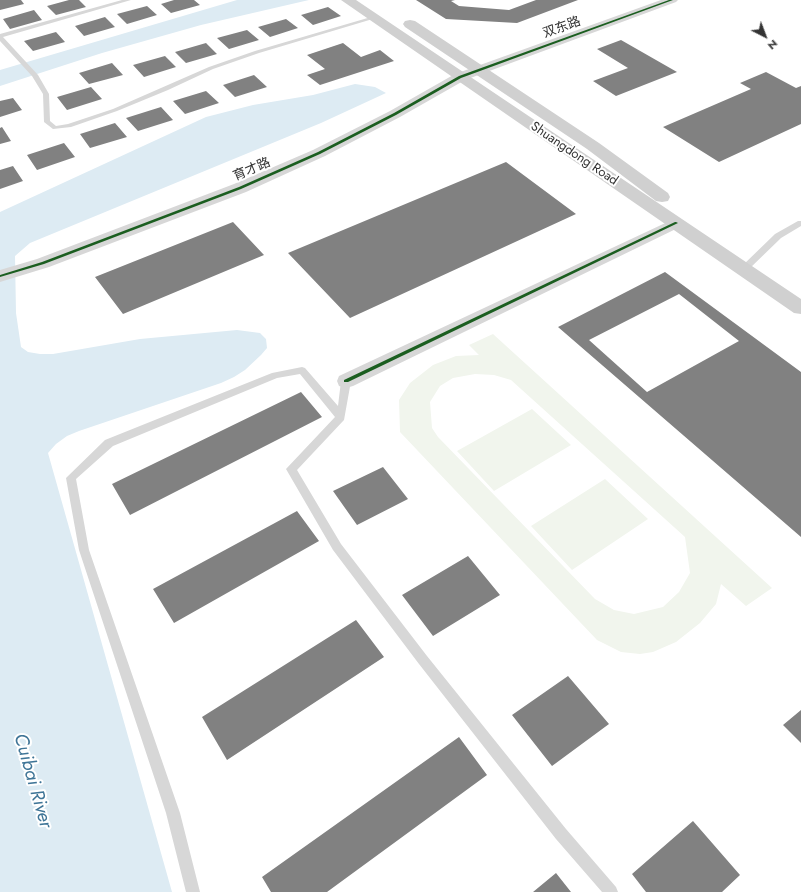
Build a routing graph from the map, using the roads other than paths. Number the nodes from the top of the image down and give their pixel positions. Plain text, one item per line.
1 (128, 0) edge
2 (348, 0) edge
3 (373, 0) edge
4 (672, 0) edge
5 (373, 18) junction
6 (0, 36) edge
7 (478, 70) junction
8 (460, 77) junction
9 (676, 223) junction
10 (801, 223) edge
11 (749, 264) junction
12 (768, 267) dead end
13 (0, 276) edge
14 (801, 308) edge
15 (346, 381) joint
16 (341, 417) junction
17 (193, 892) edge
18 (611, 892) edge

1 - 6 lane
2 - 5 main road, Shuangdong Road
3 - 7 main road, Shuangdong Road
4 - 7 street, 双东路
5 - 6 lane
5 - 8 main road, Shuangdong Road
7 - 8 street, 双东路
7 - 11 main road, Shuangdong Road
8 - 9 main road, Shuangdong Road
8 - 13 street, 育才路
9 - 11 main road, Shuangdong Road
9 - 15 street
10 - 11 lane
11 - 12 main road, Shuangdong Road
11 - 14 main road, Shuangdong Road
15 - 16 lane
16 - 17 lane
16 - 18 lane

